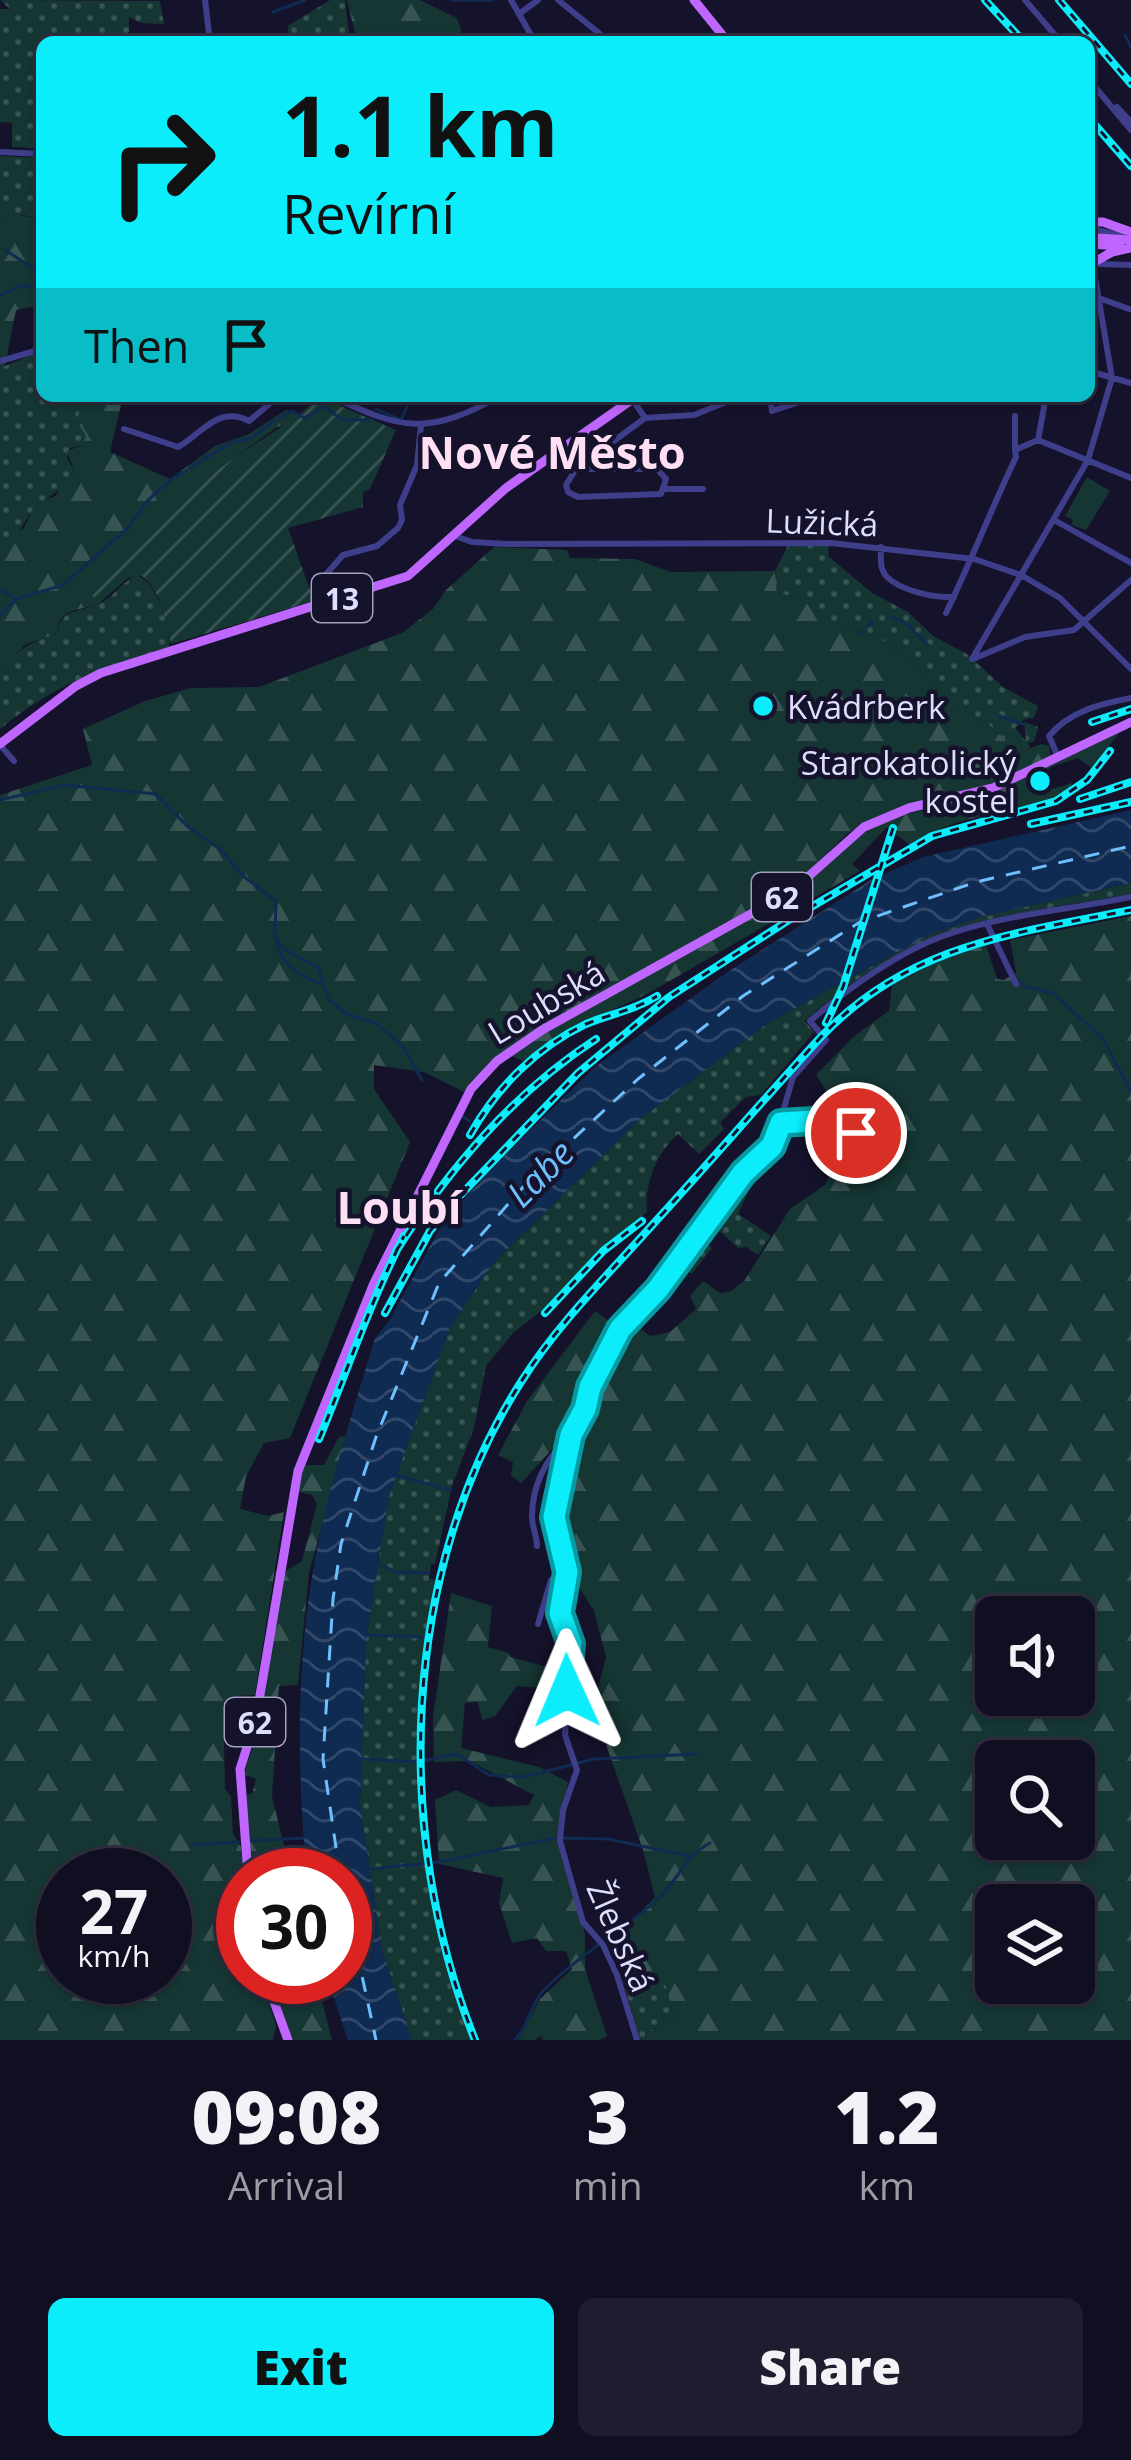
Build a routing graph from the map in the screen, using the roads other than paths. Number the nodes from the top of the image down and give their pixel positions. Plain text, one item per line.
1 (205, 0) edge
2 (511, 0) edge
3 (538, 0) edge
4 (558, 0) edge
5 (694, 0) edge
6 (1025, 0) edge
7 (519, 14) junction
8 (209, 36) edge
9 (532, 36) edge
10 (603, 36) edge
11 (723, 36) edge
12 (1055, 36) edge
13 (1095, 86) edge
14 (1131, 126) edge
15 (0, 152) edge
16 (36, 154) edge
17 (1095, 233) edge
18 (1095, 235) edge
19 (1095, 235) edge
20 (1131, 241) edge
21 (1095, 262) edge
22 (1095, 265) edge
23 (1131, 265) edge
24 (1095, 283) edge
25 (1099, 298) junction
26 (1129, 309) edge
27 (36, 351) edge
28 (0, 361) edge
29 (1095, 373) edge
30 (1112, 378) junction
31 (1131, 383) edge
32 (272, 402) edge
33 (345, 402) edge
34 (487, 402) edge
35 (629, 402) edge
36 (637, 402) edge
37 (727, 402) edge
38 (771, 402) edge
39 (799, 402) edge
40 (1045, 402) edge
41 (1015, 416) dead end
42 (645, 418) junction
43 (422, 425) junction
44 (124, 429) dead end
45 (1038, 440) junction
46 (1015, 450) junction
47 (1088, 460) junction
48 (576, 470) junction
49 (1131, 478) edge
50 (665, 489) junction
51 (703, 489) dead end
52 (474, 517) junction
53 (1054, 520) junction
54 (455, 536) junction
55 (472, 542) junction
56 (881, 548) junction
57 (974, 559) junction
58 (1131, 563) edge
59 (1021, 575) junction
60 (1131, 580) edge
61 (954, 597) junction
62 (320, 605) junction
63 (946, 614) dead end
64 (1084, 624) junction
65 (1131, 669) edge
66 (1131, 698) edge
67 (1131, 722) edge
68 (0, 744) edge
69 (1058, 758) junction
70 (14, 761) dead end
71 (1131, 897) edge
72 (986, 924) junction
73 (1016, 984) dead end
74 (781, 1123) junction
75 (874, 1140) dead end
76 (571, 1435) junction
77 (537, 1546) dead end
78 (567, 1572) junction
79 (538, 1624) dead end
80 (246, 1848) edge
81 (275, 2004) edge
82 (289, 2040) edge
83 (637, 2040) edge

1 - 8 street
2 - 7 street
3 - 7 street
4 - 10 street
5 - 11 main road
6 - 12 street
7 - 9 street
13 - 14 street
15 - 16 street
17 - 20 main road
18 - 20 street
19 - 20 main road, bridge
20 - 21 main road
22 - 23 street
24 - 25 street
25 - 26 street
25 - 30 street
27 - 28 street
29 - 30 street
30 - 31 street
30 - 47 street
32 - 44 street
33 - 43 street
34 - 43 street
35 - 52 main road, 13
36 - 42 street
37 - 42 street
38 - 39 street
40 - 45 street
41 - 46 street
42 - 48 street
43 - 62 street
45 - 46 street
45 - 47 street
46 - 57 street
47 - 49 street
47 - 53 street
48 - 50 street
48 - 50 street
50 - 51 street
52 - 54 main road, 13
52 - 55 street
53 - 58 street
53 - 59 street
54 - 55 street, Lužická
54 - 62 main road, 13
55 - 56 street, Lužická
56 - 57 street, Lužická
56 - 61 street
57 - 59 street, Lužická
57 - 61 street
59 - 64 street, Lužická
59 - 64 street
60 - 64 street
61 - 63 street
62 - 68 main road, 13
64 - 65 street, Lužická
66 - 69 street
67 - 69 main road, Loubská / 62
68 - 70 street
69 - 80 main road, Loubská / 62
71 - 72 street
72 - 73 street
72 - 74 street, Žlebská
74 - 75 street
74 - 76 street, Žlebská
76 - 77 street, Žlebská
76 - 78 street, Žlebská
78 - 79 street
78 - 83 street, Žlebská
81 - 82 main road

